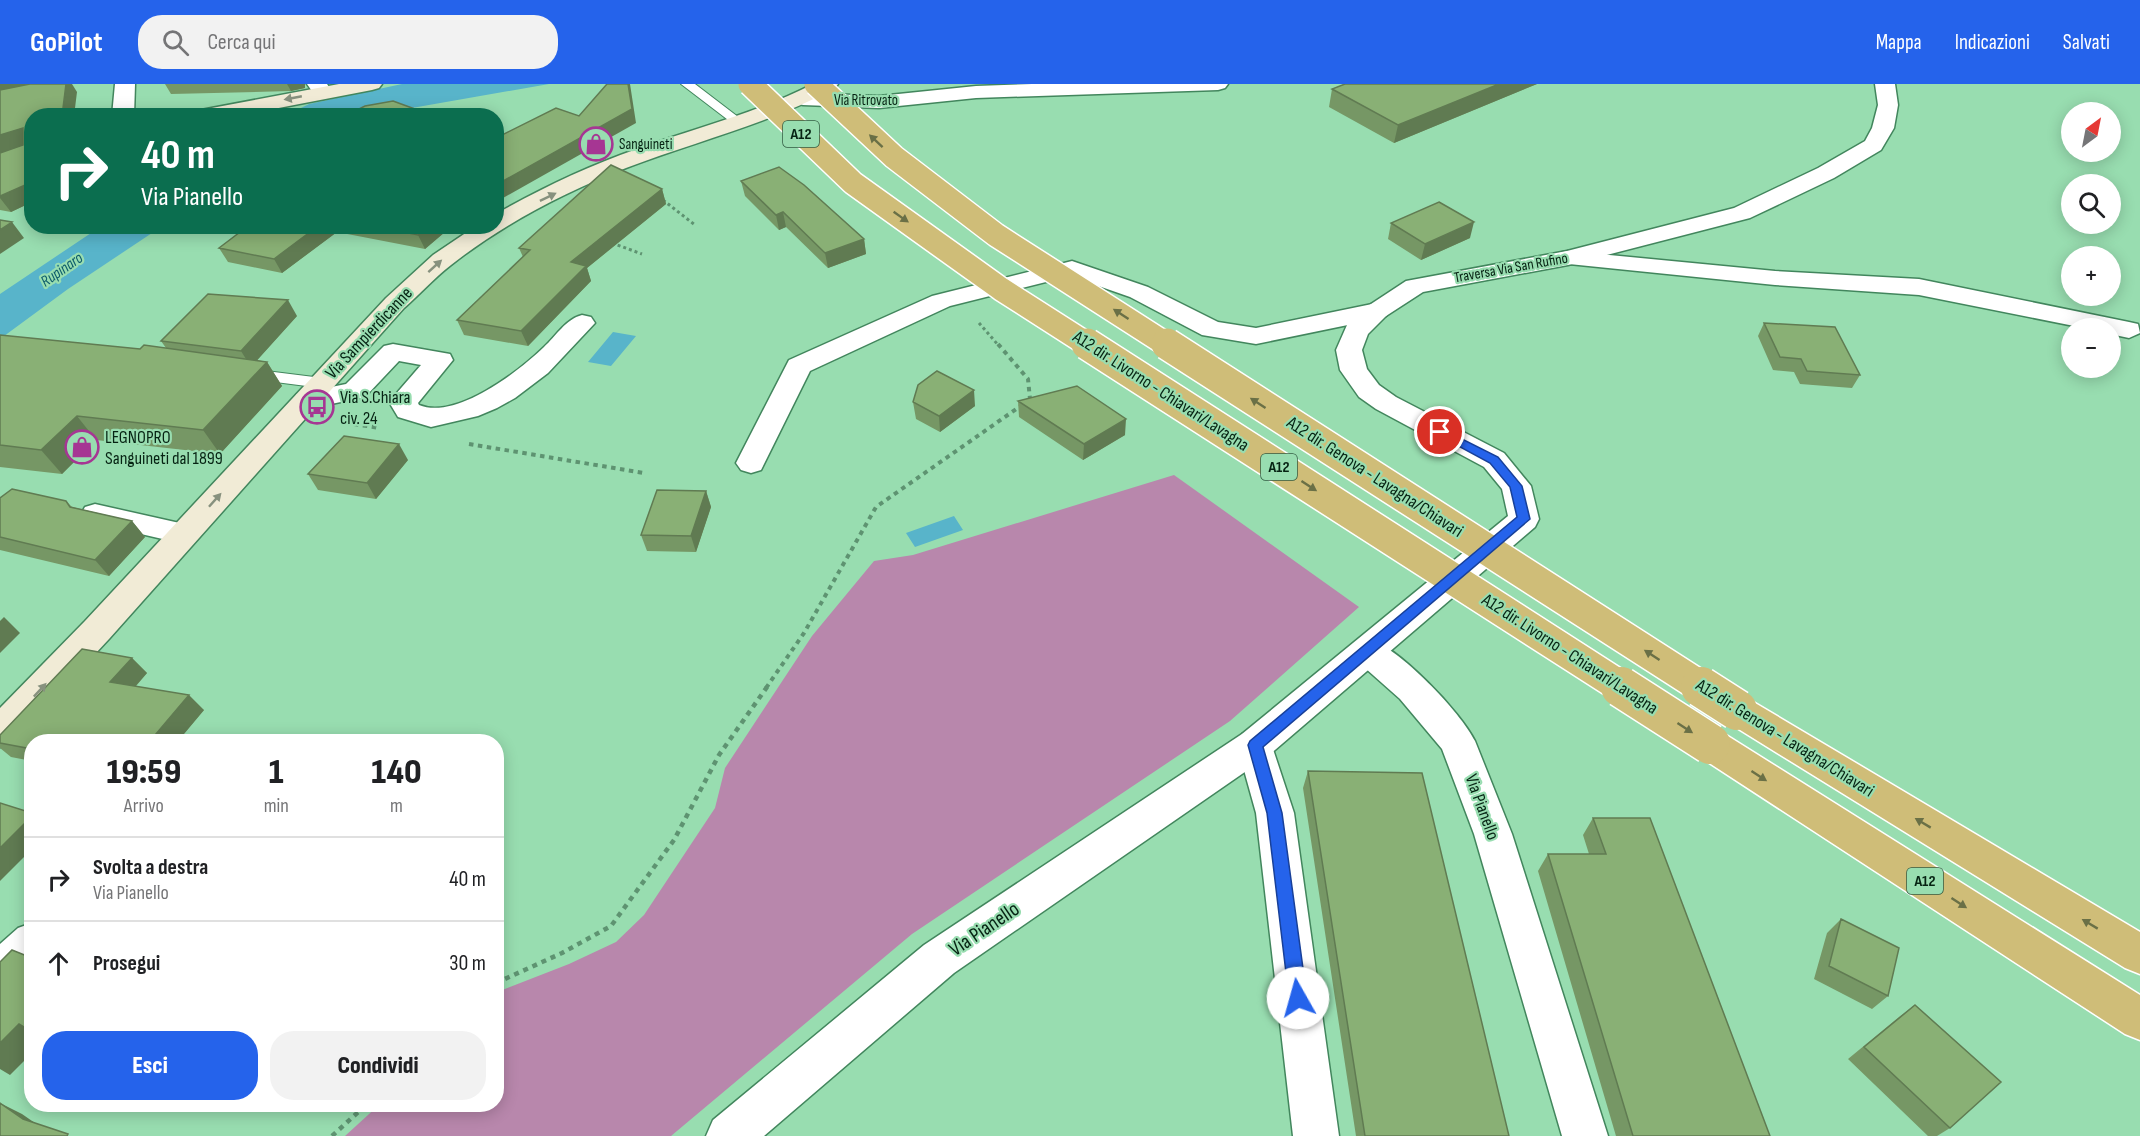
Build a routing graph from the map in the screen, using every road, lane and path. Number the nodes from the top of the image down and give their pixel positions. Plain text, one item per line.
1 (125, 84) edge
2 (372, 84) edge
3 (687, 84) edge
4 (750, 84) edge
5 (828, 84) edge
6 (1218, 84) edge
7 (1884, 84) edge
8 (320, 88) edge
9 (809, 91) edge
10 (124, 108) edge
11 (235, 108) edge
12 (740, 123) junction
13 (618, 163) junction
14 (504, 220) edge
15 (695, 225) dead end
16 (481, 234) edge
17 (609, 242) edge
18 (642, 254) dead end
19 (1568, 258) junction
20 (970, 295) junction
21 (1377, 311) junction
22 (582, 323) dead end
23 (2129, 330) dead end
24 (240, 373) edge
25 (315, 392) junction
26 (751, 463) dead end
27 (95, 514) edge
28 (184, 534) junction
29 (1368, 651) junction
30 (0, 732) edge
31 (1255, 745) junction
32 (24, 950) edge
33 (2140, 954) edge
34 (0, 972) edge
35 (504, 979) edge
36 (2140, 1019) edge
37 (359, 1112) edge
38 (332, 1136) edge
39 (729, 1136) edge
40 (1316, 1136) edge
41 (1585, 1136) edge

1 - 10 street
2 - 8 main road
3 - 12 lane
4 -> 36 highway, A12 dir. Livorno - Chiavari/Lavagna / A12, bridge
5 - 9 main road
6 - 9 street, Via Ritrovato
7 - 19 street, Traversa Via San Rufino
8 -> 11 main road
9 - 12 main road
33 -> 9 highway, A12 dir. Genova - Lavagna/Chiavari / A12, bridge
12 - 13 main road
14 -> 13 main road
13 - 15 path
25 -> 16 main road, Via Sampierdicanne
17 - 18 path
19 - 21 street, Traversa Via San Rufino
19 - 23 street
20 - 21 street
20 - 26 street
20 - 35 path
21 - 29 street, Traversa Via San Rufino
22 - 25 street
24 - 25 lane
28 -> 25 main road, Via Sampierdicanne
27 - 28 street
30 -> 28 main road, Via Sampierdicanne
29 - 31 street, Via Pianello
29 - 41 street, Via Pianello
31 - 39 street, Via Pianello
31 - 40 street
32 - 34 street
37 - 38 path

